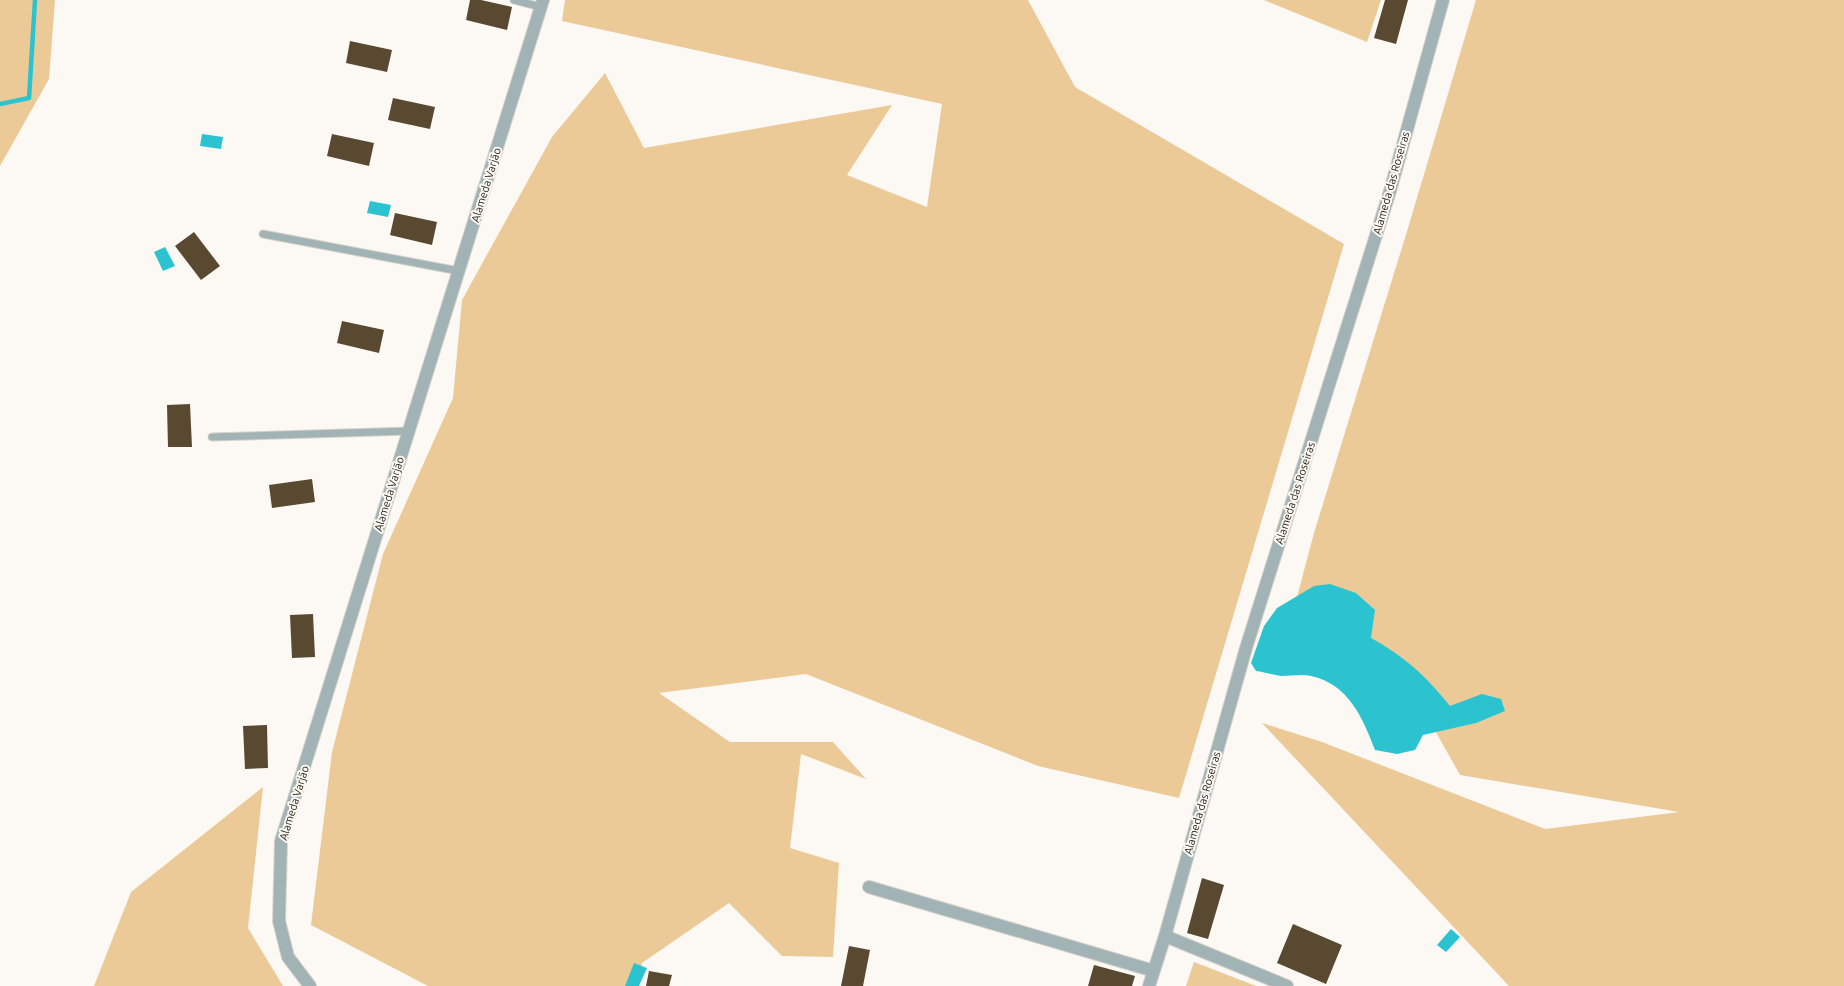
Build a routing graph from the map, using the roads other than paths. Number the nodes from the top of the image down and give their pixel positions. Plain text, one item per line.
1 (514, 0) edge
2 (1443, 0) edge
3 (542, 4) edge
4 (263, 234) dead end
5 (459, 271) junction
6 (409, 431) junction
7 (212, 437) dead end
8 (869, 887) dead end
9 (1165, 936) junction
10 (1154, 971) junction
11 (310, 986) edge
12 (1149, 986) edge
13 (1287, 986) edge

1 - 3 lane
2 - 9 street, Alameda das Roseiras
3 - 5 street, Alameda Varjão
4 - 5 lane
5 - 6 street, Alameda Varjão
6 - 7 lane
6 - 11 street, Alameda Varjão
8 - 10 street
9 - 10 street, Alameda das Roseiras
9 - 13 street
10 - 12 street, Alameda das Roseiras

